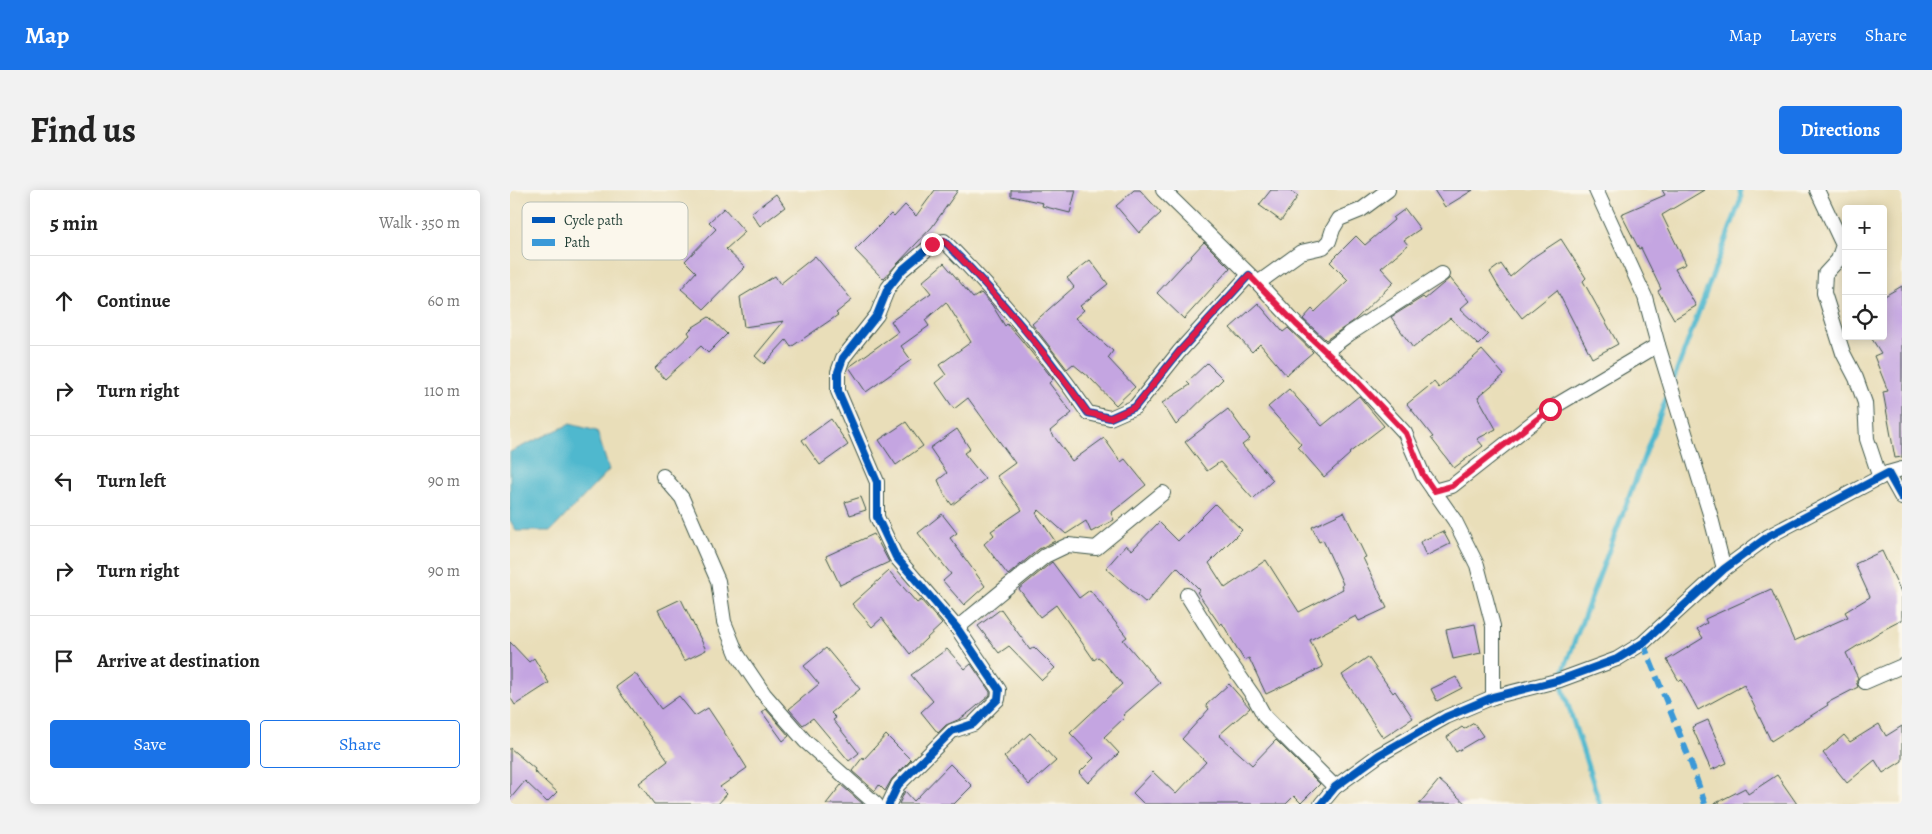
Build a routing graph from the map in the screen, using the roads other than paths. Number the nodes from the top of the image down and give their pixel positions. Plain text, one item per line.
1 (1164, 190) edge
2 (1388, 190) edge
3 (1596, 190) edge
4 (1817, 190) edge
5 (1442, 274) dead end
6 (1254, 279) junction
7 (1658, 344) junction
8 (1325, 352) junction
9 (1902, 469) edge
10 (663, 476) dead end
11 (1884, 476) junction
12 (1434, 491) junction
13 (1163, 492) dead end
14 (1902, 498) edge
15 (1724, 569) junction
16 (1187, 595) dead end
17 (957, 628) junction
18 (1902, 666) edge
19 (1865, 682) dead end
20 (1493, 697) junction
21 (1335, 787) junction
22 (876, 804) edge
23 (889, 804) edge
24 (1321, 804) edge

1 - 6 street
2 - 6 street
3 - 7 street
4 - 11 street
5 - 8 street
6 - 8 street
6 - 17 street
7 - 12 street
7 - 15 street
8 - 12 street
9 - 11 street
10 - 22 street
11 - 14 street
11 - 15 street
12 - 20 street
13 - 17 street
15 - 20 street
16 - 21 street
17 - 23 street
18 - 19 street
20 - 21 street
21 - 24 street

